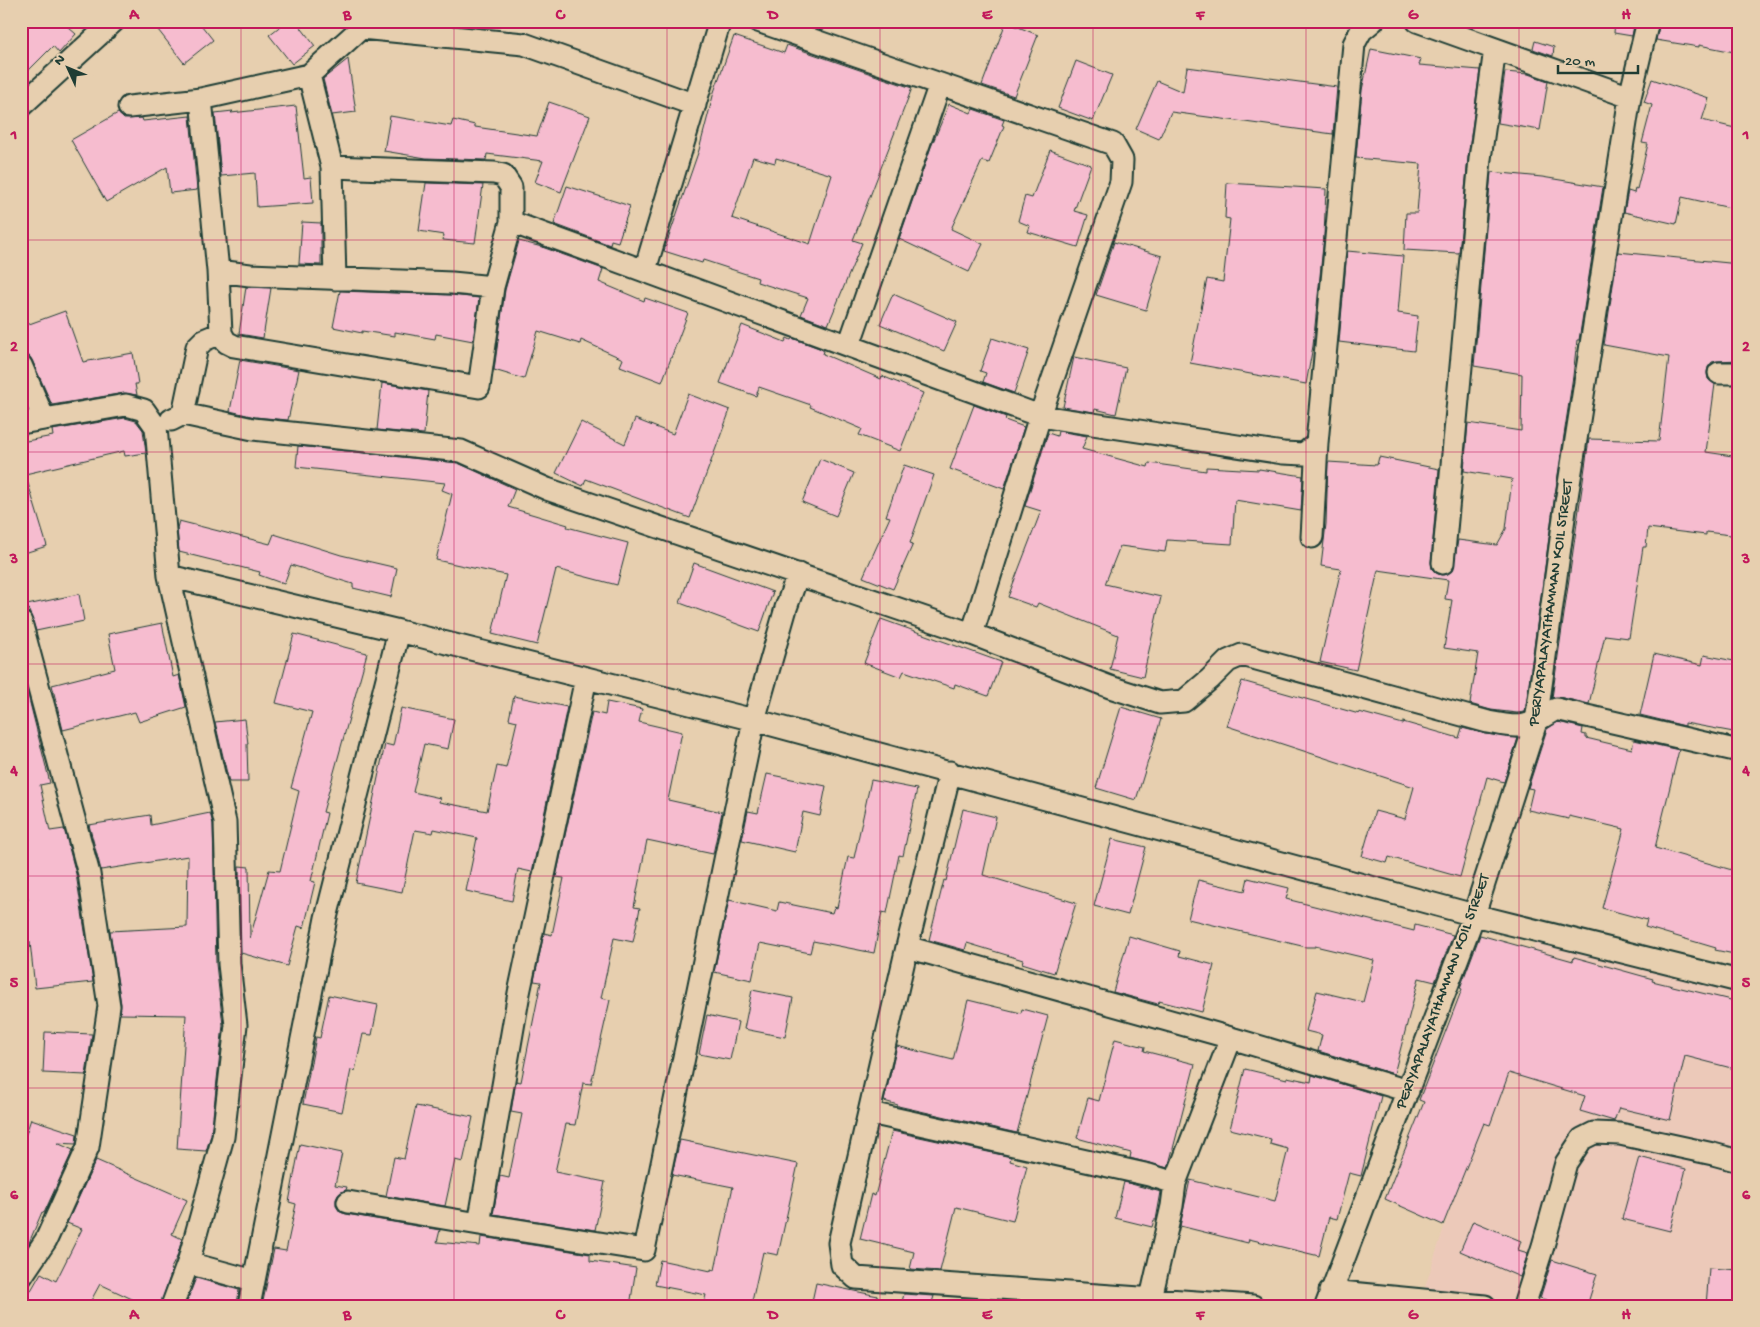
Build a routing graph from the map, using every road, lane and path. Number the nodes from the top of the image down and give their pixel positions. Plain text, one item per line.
1 (114, 21) edge
2 (720, 21) edge
3 (758, 21) edge
4 (1373, 21) edge
5 (1417, 21) edge
6 (1648, 21) edge
7 (365, 25) edge
8 (1495, 49) junction
9 (309, 75) junction
10 (940, 84) junction
11 (1630, 97) junction
12 (201, 99) junction
13 (696, 105) junction
14 (21, 106) edge
15 (129, 107) dead end
16 (332, 167) junction
17 (511, 222) junction
18 (645, 270) junction
19 (218, 271) junction
20 (335, 280) junction
21 (493, 287) junction
22 (221, 334) junction
23 (848, 345) junction
24 (21, 365) edge
25 (183, 414) junction
26 (1040, 416) junction
27 (44, 419) junction
28 (21, 423) edge
29 (156, 427) junction
30 (1317, 443) junction
31 (1312, 537) dead end
32 (1443, 562) dead end
33 (798, 574) junction
34 (169, 576) junction
35 (21, 622) edge
36 (399, 631) junction
37 (972, 634) junction
38 (586, 678) junction
39 (754, 720) junction
40 (1536, 722) junction
41 (1739, 751) edge
42 (950, 772) junction
43 (1474, 914) junction
44 (907, 947) junction
45 (1739, 981) edge
46 (1230, 1038) junction
47 (1408, 1091) junction
48 (870, 1113) junction
49 (1739, 1161) edge
50 (1175, 1183) junction
51 (348, 1202) dead end
52 (479, 1224) junction
53 (188, 1262) junction
54 (21, 1277) edge
55 (254, 1281) junction
56 (1151, 1298) junction
57 (1328, 1298) edge
58 (172, 1306) edge
59 (249, 1306) edge
60 (1253, 1306) edge
61 (1485, 1306) edge
62 (1524, 1306) edge

1 - 14 street
2 - 13 street
3 - 10 street
4 - 30 street
5 - 8 street
6 - 11 street, PERIYAPALAYATHAMMAN KOIL STREET
7 - 9 street
7 - 13 street
8 - 11 street
8 - 32 street
9 - 12 street
9 - 16 street
10 - 23 street
10 - 26 street
11 - 40 street, PERIYAPALAYATHAMMAN KOIL STREET
12 - 15 street
12 - 19 street
13 - 18 street
16 - 17 street
16 - 20 street
17 - 18 street
17 - 21 street
18 - 23 street
19 - 20 street
19 - 22 street
20 - 21 street
21 - 22 street
22 - 25 street
23 - 26 street
24 - 27 street
25 - 29 street
25 - 33 street
26 - 30 street
26 - 37 street
27 - 28 street
27 - 29 street
29 - 34 street
30 - 31 street
33 - 37 street
33 - 39 street
34 - 36 street
34 - 53 street
35 - 54 street
36 - 38 street
36 - 55 street
37 - 40 street
38 - 39 street
38 - 52 street
39 - 42 street
39 - 52 street
40 - 41 street
40 - 43 street, PERIYAPALAYATHAMMAN KOIL STREET
42 - 43 street
42 - 44 street
43 - 45 street
43 - 47 street, PERIYAPALAYATHAMMAN KOIL STREET
44 - 46 street
44 - 48 street
46 - 47 street
46 - 50 street
47 - 57 street, PERIYAPALAYATHAMMAN KOIL STREET
48 - 50 street
48 - 56 street
49 - 62 street
50 - 56 street
51 - 52 street
53 - 55 street
53 - 58 street
55 - 59 street
56 - 60 street
57 - 61 street

